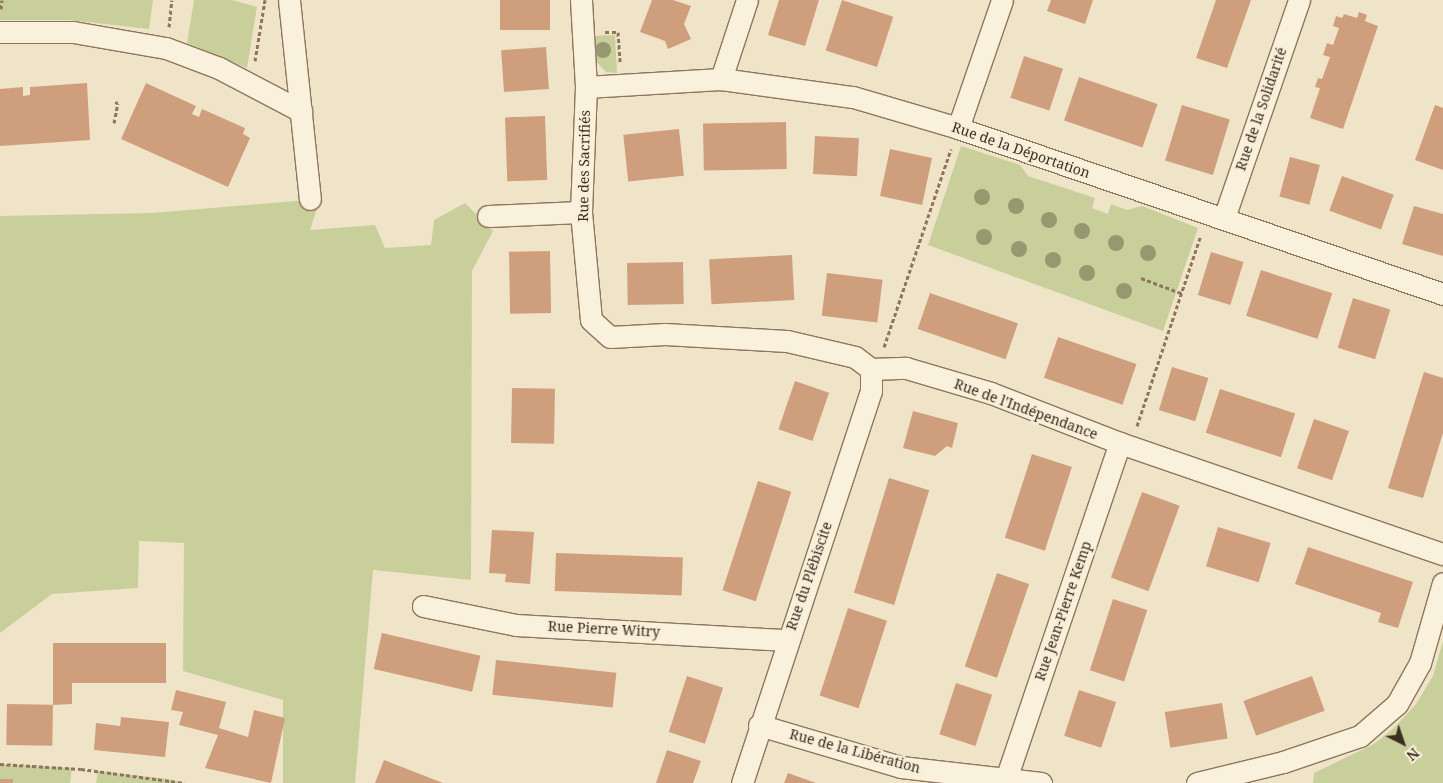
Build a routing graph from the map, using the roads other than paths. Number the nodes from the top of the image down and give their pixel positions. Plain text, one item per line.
1 (289, 0) edge
2 (581, 0) edge
3 (746, 0) edge
4 (1002, 0) edge
5 (1299, 0) edge
6 (0, 32) edge
7 (721, 79) junction
8 (586, 87) junction
9 (301, 111) junction
10 (958, 128) junction
11 (310, 199) dead end
12 (581, 212) junction
13 (488, 216) dead end
14 (1216, 216) junction
15 (1443, 294) edge
16 (871, 369) junction
17 (1124, 445) junction
18 (1443, 554) edge
19 (1443, 583) edge
20 (423, 606) dead end
21 (787, 640) junction
22 (759, 725) junction
23 (1006, 779) junction
24 (742, 783) edge
25 (1041, 783) edge
26 (1197, 783) edge

1 - 9 street
2 - 8 street, Rue des Sacrifiés
3 - 7 street
4 - 10 street
5 - 14 street, Rue de la Solidarité
6 - 9 street
7 - 8 street, Rue de la Déportation
7 - 10 street, Rue de la Déportation
8 - 12 street, Rue des Sacrifiés
9 - 11 street
10 - 14 street, Rue de la Déportation
12 - 13 street
12 - 16 street, Rue des Sacrifiés
14 - 15 street, Rue de la Déportation
16 - 17 street, Rue de l'Indépendance
16 - 21 street, Rue du Plébiscite
17 - 18 street, Rue de l'Indépendance
17 - 23 street, Rue Jean-Pierre Kemp
19 - 26 street
20 - 21 street, Rue Pierre Witry
21 - 22 street, Rue du Plébiscite
22 - 23 street, Rue de la Libération
22 - 24 street, Rue du Plébiscite
23 - 25 street, Rue de la Libération

